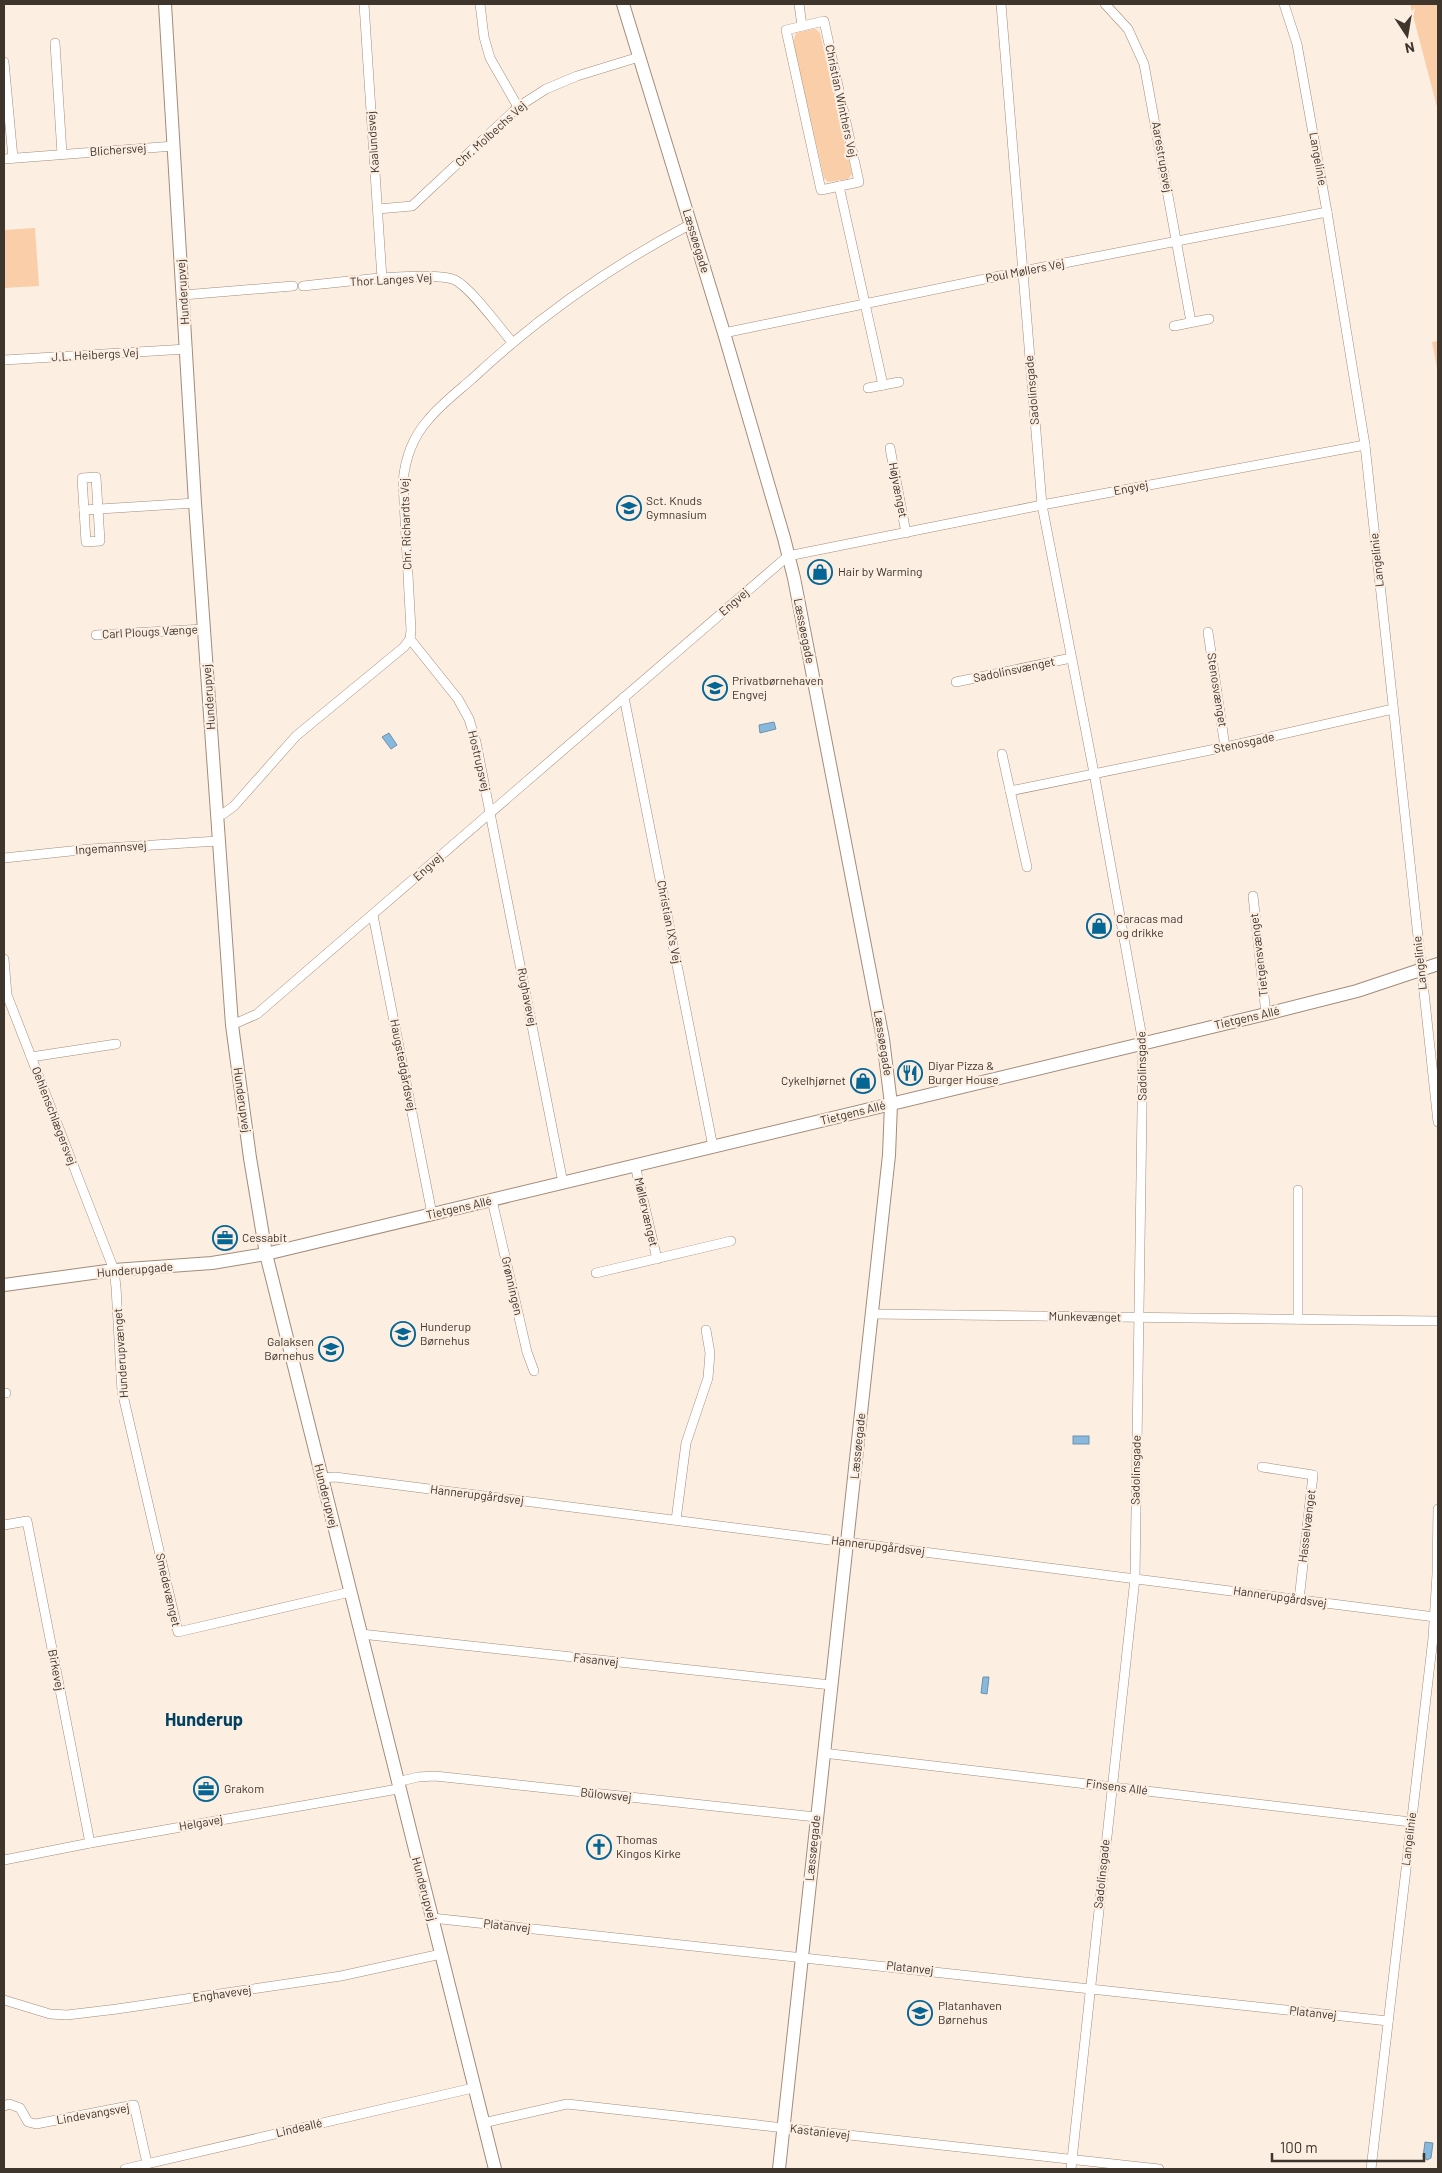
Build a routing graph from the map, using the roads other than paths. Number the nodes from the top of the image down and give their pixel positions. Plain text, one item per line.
1 (165, 4) edge
2 (364, 4) edge
3 (480, 4) edge
4 (624, 4) edge
5 (799, 4) edge
6 (1001, 4) edge
7 (1105, 4) edge
8 (1284, 4) edge
9 (802, 26) junction
10 (54, 43) dead end
11 (640, 57) junction
12 (4, 62) edge
13 (518, 108) junction
14 (174, 146) junction
15 (62, 154) junction
16 (9, 159) edge
17 (839, 186) junction
18 (378, 209) junction
19 (1327, 212) junction
20 (691, 224) junction
21 (1177, 241) junction
22 (1022, 271) junction
23 (382, 280) junction
24 (183, 295) junction
25 (866, 304) junction
26 (1209, 319) dead end
27 (1191, 322) junction
28 (1174, 326) dead end
29 (724, 333) junction
30 (512, 342) junction
31 (186, 349) junction
32 (4, 360) edge
33 (899, 382) dead end
34 (883, 385) junction
35 (868, 388) dead end
36 (1364, 445) junction
37 (890, 448) dead end
38 (195, 503) junction
39 (1042, 505) junction
40 (98, 509) junction
41 (84, 510) junction
42 (906, 533) junction
43 (788, 556) junction
44 (204, 629) junction
45 (1208, 632) dead end
46 (96, 635) dead end
47 (410, 639) junction
48 (1071, 658) junction
49 (956, 682) dead end
50 (624, 697) junction
51 (1393, 709) junction
52 (1226, 747) junction
53 (1002, 754) dead end
54 (1094, 773) junction
55 (1010, 791) junction
56 (490, 812) junction
57 (216, 814) junction
58 (218, 841) junction
59 (4, 858) edge
60 (1026, 867) dead end
61 (1253, 896) dead end
62 (374, 915) junction
63 (4, 959) edge
64 (1438, 964) edge
65 (1421, 970) junction
66 (6, 996) edge
67 (1266, 1014) junction
68 (232, 1025) junction
69 (1143, 1043) junction
70 (116, 1044) dead end
71 (31, 1057) junction
72 (891, 1104) junction
73 (1438, 1122) edge
74 (713, 1147) junction
75 (635, 1165) junction
76 (563, 1183) junction
77 (1298, 1190) dead end
78 (492, 1200) junction
79 (432, 1214) junction
80 (731, 1241) dead end
81 (266, 1254) junction
82 (657, 1259) junction
83 (114, 1270) junction
84 (596, 1273) dead end
85 (4, 1285) edge
86 (872, 1314) junction
87 (1138, 1318) junction
88 (1298, 1319) junction
89 (1438, 1321) edge
90 (706, 1330) dead end
91 (534, 1371) dead end
92 (132, 1435) joint
93 (1262, 1467) dead end
94 (322, 1478) junction
95 (1438, 1509) edge
96 (676, 1520) junction
97 (4, 1525) edge
98 (848, 1542) junction
99 (1135, 1578) junction
100 (350, 1592) junction
101 (1299, 1600) junction
102 (1435, 1617) junction
103 (360, 1634) junction
104 (831, 1685) junction
105 (823, 1753) junction
106 (397, 1785) junction
107 (1111, 1786) junction
108 (816, 1818) junction
109 (1411, 1822) junction
110 (90, 1843) junction
111 (4, 1860) edge
112 (432, 1918) junction
113 (441, 1954) junction
114 (802, 1957) junction
115 (1089, 1988) junction
116 (4, 2000) edge
117 (1388, 2021) junction
118 (473, 2088) junction
119 (4, 2106) edge
120 (483, 2122) junction
121 (782, 2127) junction
122 (148, 2163) junction
123 (1071, 2165) edge
124 (125, 2169) edge
125 (495, 2169) edge
126 (779, 2169) edge
127 (1159, 2169) edge
128 (1371, 2169) edge

1 - 14 street, Hunderupvej
2 - 18 street, Kaalundsvej
3 - 13 street
4 - 11 street, Læssøegade
5 - 9 street
6 - 22 street, Sadolinsgade
7 - 21 street, Aarestrupsvej
8 - 19 street, Langelinie
9 - 17 street
9 - 17 street, Christian Winthers Vej
10 - 15 street
11 - 13 street, Chr. Molbechs Vej
11 - 20 street, Læssøegade
12 - 16 street, Blichersvej
13 - 18 street, Chr. Molbechs Vej
14 - 15 street, Blichersvej
14 - 24 street, Hunderupvej
15 - 16 street, Blichersvej
17 - 25 street
18 - 23 street, Kaalundsvej
19 - 21 street, Poul Møllers Vej
19 - 36 street, Langelinie
20 - 29 street, Læssøegade
20 - 30 street, Chr. Richardts Vej
21 - 22 street, Poul Møllers Vej
21 - 27 street, Aarestrupsvej
22 - 25 street, Poul Møllers Vej
22 - 39 street, Sadolinsgade
23 - 24 street, Thor Langes Vej
23 - 30 street, Thor Langes Vej
24 - 31 street, Hunderupvej
25 - 29 street, Poul Møllers Vej
25 - 34 street
26 - 27 street
27 - 28 street
29 - 43 street, Læssøegade
30 - 47 street, Chr. Richardts Vej
31 - 32 street, J.L. Heibergs Vej
31 - 38 street, Hunderupvej
33 - 34 street
34 - 35 street
36 - 39 street, Engvej
36 - 51 street, Langelinie
37 - 42 street, Højvænget
38 - 40 street
38 - 44 street, Hunderupvej
39 - 42 street, Engvej
39 - 48 street, Sadolinsgade
40 - 41 street
40 - 41 street
40 - 41 street
42 - 43 street, Engvej
43 - 50 street, Engvej
43 - 72 street, Læssøegade
44 - 46 street, Carl Plougs Vænge
44 - 57 street, Hunderupvej
45 - 52 street, Stenosvænget
47 - 56 street, Hostrupsvej
47 - 57 street
48 - 49 street, Sadolinsvænget
48 - 54 street, Sadolinsgade
50 - 56 street, Engvej
50 - 74 street, Christian IX's Vej
51 - 52 street, Stenosgade
51 - 65 street, Langelinie
52 - 54 street, Stenosgade
53 - 55 street
54 - 55 street
54 - 69 street, Sadolinsgade
55 - 60 street
56 - 62 street, Engvej
56 - 76 street, Rughavevej
57 - 58 street, Hunderupvej
58 - 59 street, Ingemannsvej
58 - 68 street, Hunderupvej
61 - 67 street, Tietgensvænget
62 - 68 street, Engvej
62 - 79 street, Haugstedgårdsvej
63 - 66 street, Oehlenschlægersvej
64 - 65 street, Tietgens Allé
65 - 67 street, Tietgens Allé
65 - 73 street, Langelinie
66 - 71 street, Oehlenschlægersvej
67 - 69 street, Tietgens Allé
68 - 81 street, Hunderupvej
69 - 72 street, Tietgens Allé
69 - 87 street, Sadolinsgade
70 - 71 street
71 - 83 street, Oehlenschlægersvej
72 - 74 street, Tietgens Allé
72 - 86 street, Læssøegade
74 - 75 street, Tietgens Allé
75 - 76 street, Tietgens Allé
75 - 82 street, Møllervænget
76 - 78 street, Tietgens Allé
77 - 88 street
78 - 79 street, Tietgens Allé
78 - 91 street, Grønningen
79 - 81 street, Tietgens Allé
80 - 82 street, Møllervænget
81 - 83 street, Hunderupgade
81 - 94 street, Hunderupvej
82 - 84 street, Møllervænget
83 - 85 street, Hunderupgade
83 - 92 street, Hunderupvænget
86 - 87 street, Munkevænget
86 - 98 street, Læssøegade
87 - 88 street, Munkevænget
87 - 99 street, Sadolinsgade
88 - 89 street, Munkevænget
90 - 96 street
92 - 100 street, Smedevænget
93 - 101 street, Hasselvænget
94 - 96 street, Hannerupgårdsvej
94 - 100 street, Hunderupvej
95 - 102 street, Langelinie
96 - 98 street, Hannerupgårdsvej
97 - 110 street, Birkevej
98 - 99 street, Hannerupgårdsvej
98 - 104 street, Læssøegade
99 - 101 street, Hannerupgårdsvej
99 - 107 street, Sadolinsgade
100 - 103 street, Hunderupvej
101 - 102 street, Hannerupgårdsvej
102 - 109 street, Langelinie
103 - 104 street, Fasanvej
103 - 106 street, Hunderupvej
104 - 105 street, Læssøegade
105 - 107 street, Finsens Allé
105 - 108 street, Læssøegade
106 - 108 street, Bülowsvej
106 - 110 street, Helgavej
106 - 112 street, Hunderupvej
107 - 109 street, Finsens Allé
107 - 115 street, Sadolinsgade
108 - 114 street, Læssøegade
109 - 117 street, Langelinie
110 - 111 street, Helgavej
112 - 113 street, Hunderupvej
112 - 114 street, Platanvej
113 - 116 street, Enghavevej
113 - 118 street, Hunderupvej
114 - 115 street, Platanvej
114 - 121 street, Læssøegade
115 - 117 street, Platanvej
115 - 123 street, Sadolinsgade
117 - 128 street, Langelinie
118 - 120 street, Hunderupvej
118 - 122 street, Lindeallé
119 - 122 street, Lindevangsvej
120 - 121 street, Kastanievej
120 - 125 street, Hunderupvej
121 - 123 street, Kastanievej
121 - 126 street, Læssøegade
122 - 124 street, Lindeallé
123 - 127 street, Kastanievej

